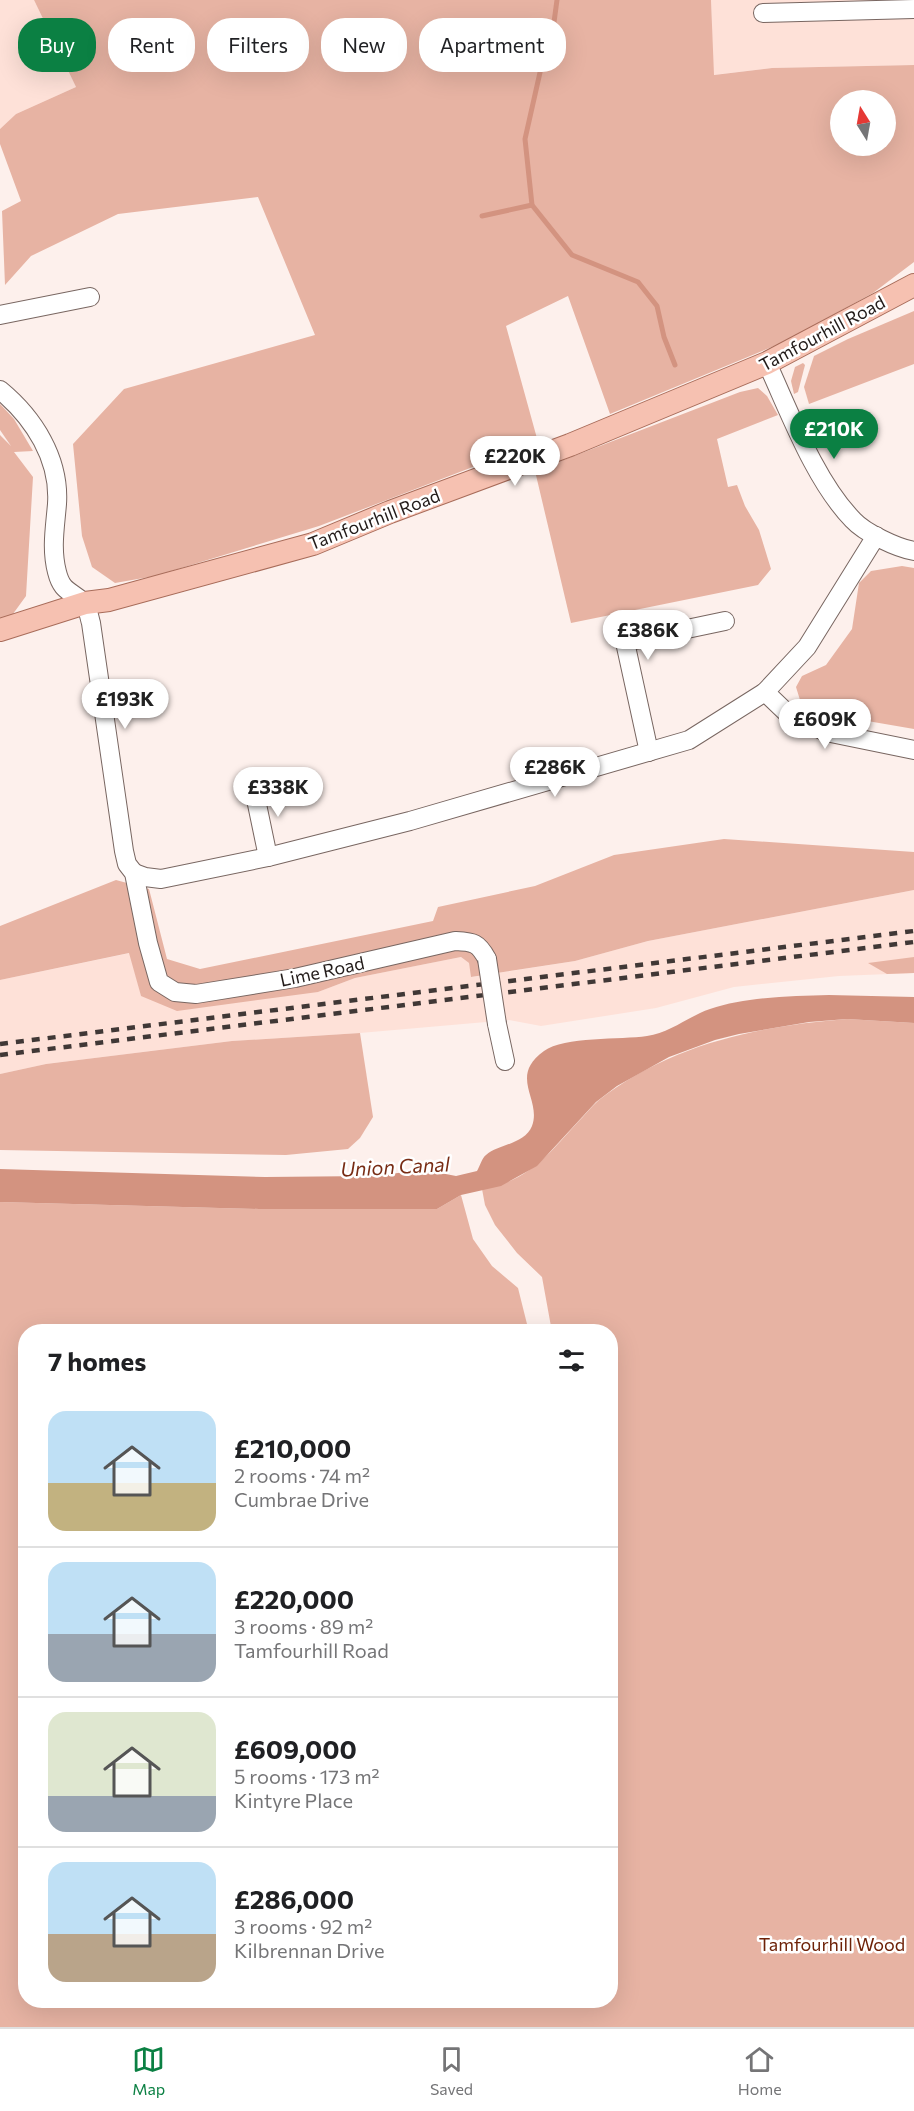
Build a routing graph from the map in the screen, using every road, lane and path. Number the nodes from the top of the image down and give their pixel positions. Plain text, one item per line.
1 (914, 9) edge
2 (763, 13) dead end
3 (914, 285) edge
4 (90, 297) dead end
5 (0, 315) edge
6 (767, 363) junction
7 (0, 390) edge
8 (876, 536) junction
9 (914, 551) edge
10 (85, 603) junction
11 (725, 621) dead end
12 (0, 630) edge
13 (765, 692) junction
14 (914, 750) edge
15 (649, 752) junction
16 (253, 785) dead end
17 (267, 857) junction
18 (134, 873) junction
19 (505, 1061) dead end

1 - 2 street
3 - 6 main road, Tamfourhill Road
4 - 5 street
6 - 8 street
6 - 10 main road, Tamfourhill Road
7 - 10 street
8 - 9 street
8 - 13 street
10 - 12 main road, Tamfourhill Road
10 - 18 street
11 - 15 street
13 - 14 street
13 - 15 street
15 - 17 street
16 - 17 street
17 - 18 street
18 - 19 street, Lime Road, bridge

